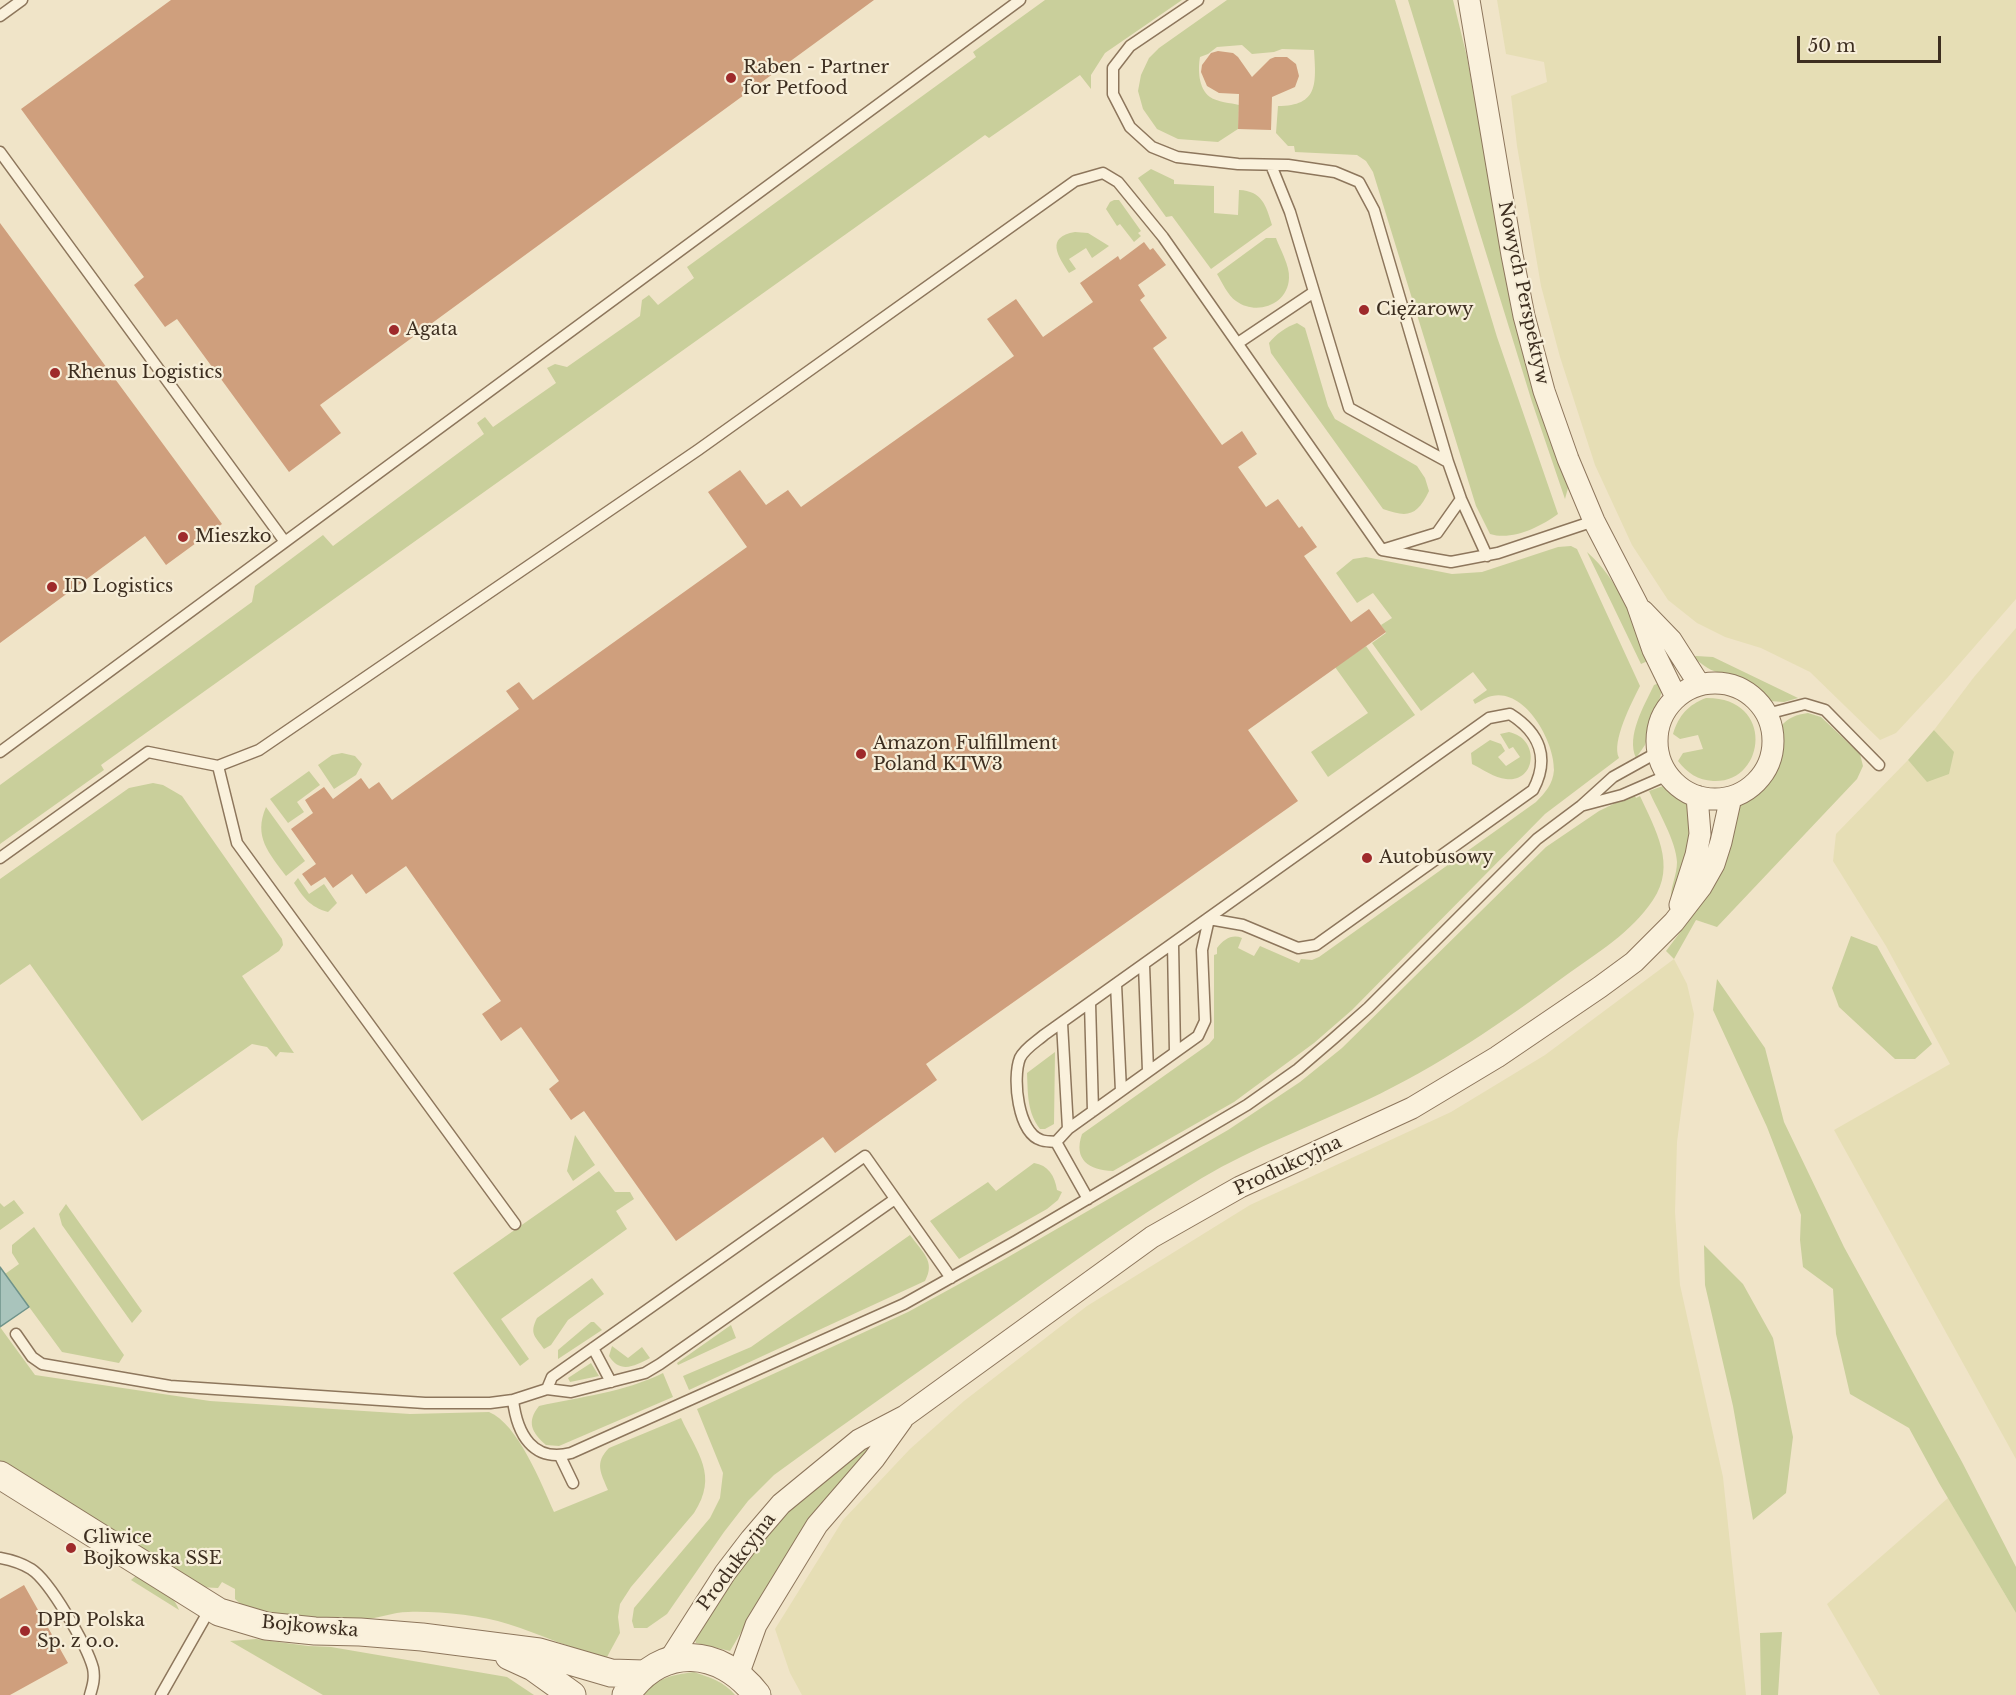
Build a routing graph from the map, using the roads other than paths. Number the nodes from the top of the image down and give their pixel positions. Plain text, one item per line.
1 (22, 0) edge
2 (1020, 0) edge
3 (1198, 0) edge
4 (1468, 1) edge
5 (0, 16) edge
6 (0, 152) edge
7 (1271, 165) junction
8 (1314, 292) junction
9 (1238, 344) junction
10 (1448, 462) junction
11 (1461, 499) junction
12 (1594, 520) junction
13 (285, 542) junction
14 (1382, 550) junction
15 (1487, 556) junction
16 (1637, 604) junction
17 (1699, 684) junction
18 (1676, 697) junction
19 (1767, 714) junction
20 (0, 752) edge
21 (1658, 752) junction
22 (1879, 765) dead end
23 (218, 766) junction
24 (1668, 775) junction
25 (1697, 796) junction
26 (1731, 796) junction
27 (1581, 806) junction
28 (0, 858) edge
29 (1209, 918) junction
30 (1674, 922) junction
31 (1173, 944) junction
32 (1144, 964) junction
33 (1116, 984) junction
34 (1090, 1003) junction
35 (1062, 1023) junction
36 (1175, 1052) junction
37 (1148, 1071) junction
38 (1121, 1091) junction
39 (1093, 1111) junction
40 (1068, 1129) junction
41 (1056, 1142) junction
42 (895, 1199) junction
43 (1088, 1199) junction
44 (515, 1224) dead end
45 (951, 1278) junction
46 (16, 1334) dead end
47 (593, 1348) junction
48 (612, 1382) junction
49 (547, 1389) junction
50 (513, 1400) junction
51 (905, 1416) junction
52 (560, 1456) junction
53 (0, 1475) edge
54 (573, 1483) dead end
55 (0, 1558) edge
56 (211, 1606) junction
57 (480, 1644) junction
58 (510, 1656) junction
59 (670, 1659) junction
60 (644, 1674) junction
61 (738, 1675) junction
62 (90, 1695) edge
63 (161, 1695) edge
64 (543, 1695) edge
65 (572, 1695) edge
66 (626, 1695) edge
67 (757, 1695) edge

1 - 5 lane
2 - 13 lane
3 - 7 lane
4 - 12 street, Nowych Perspektyw
6 - 13 lane
7 - 8 lane
7 - 10 lane
8 - 9 lane
8 - 10 lane
9 - 14 lane
9 - 23 lane
10 - 11 lane
11 - 14 lane
11 - 15 lane
12 - 15 lane
12 - 16 street, Nowych Perspektyw
13 - 20 lane
14 - 15 lane
16 - 17 street, Nowych Perspektyw
16 - 18 street, Nowych Perspektyw
17 - 18 street
17 - 19 street
18 - 21 street
19 - 22 lane
19 - 26 street
21 - 24 street
21 - 27 lane
23 - 28 lane
23 - 44 lane
24 - 25 street
24 - 27 lane
25 - 26 street
25 - 30 street, Produkcyjna
26 - 30 street, Produkcyjna
27 - 43 lane
29 - 29 lane
29 - 31 lane
29 - 36 lane
30 - 51 street, Produkcyjna
31 - 32 lane
31 - 36 lane
32 - 33 lane
32 - 37 lane
33 - 34 lane
33 - 38 lane
34 - 35 lane
34 - 39 lane
35 - 40 lane
35 - 41 lane
36 - 37 lane
37 - 38 lane
38 - 39 lane
39 - 40 lane
40 - 41 lane
41 - 43 lane
42 - 45 lane
42 - 47 lane
42 - 48 lane
43 - 45 lane
45 - 52 lane
46 - 50 lane
47 - 48 lane
47 - 49 lane
48 - 49 lane
49 - 50 lane
50 - 52 lane
51 - 59 street, Produkcyjna
51 - 61 street, Produkcyjna
52 - 54 lane
53 - 56 street, Bojkowska
55 - 62 lane
56 - 57 street, Bojkowska
56 - 63 lane
57 - 58 street, Bojkowska
57 - 60 street, Bojkowska
58 - 64 street
58 - 65 street, Bojkowska
59 - 60 street
59 - 61 street
60 - 66 street
61 - 67 street

